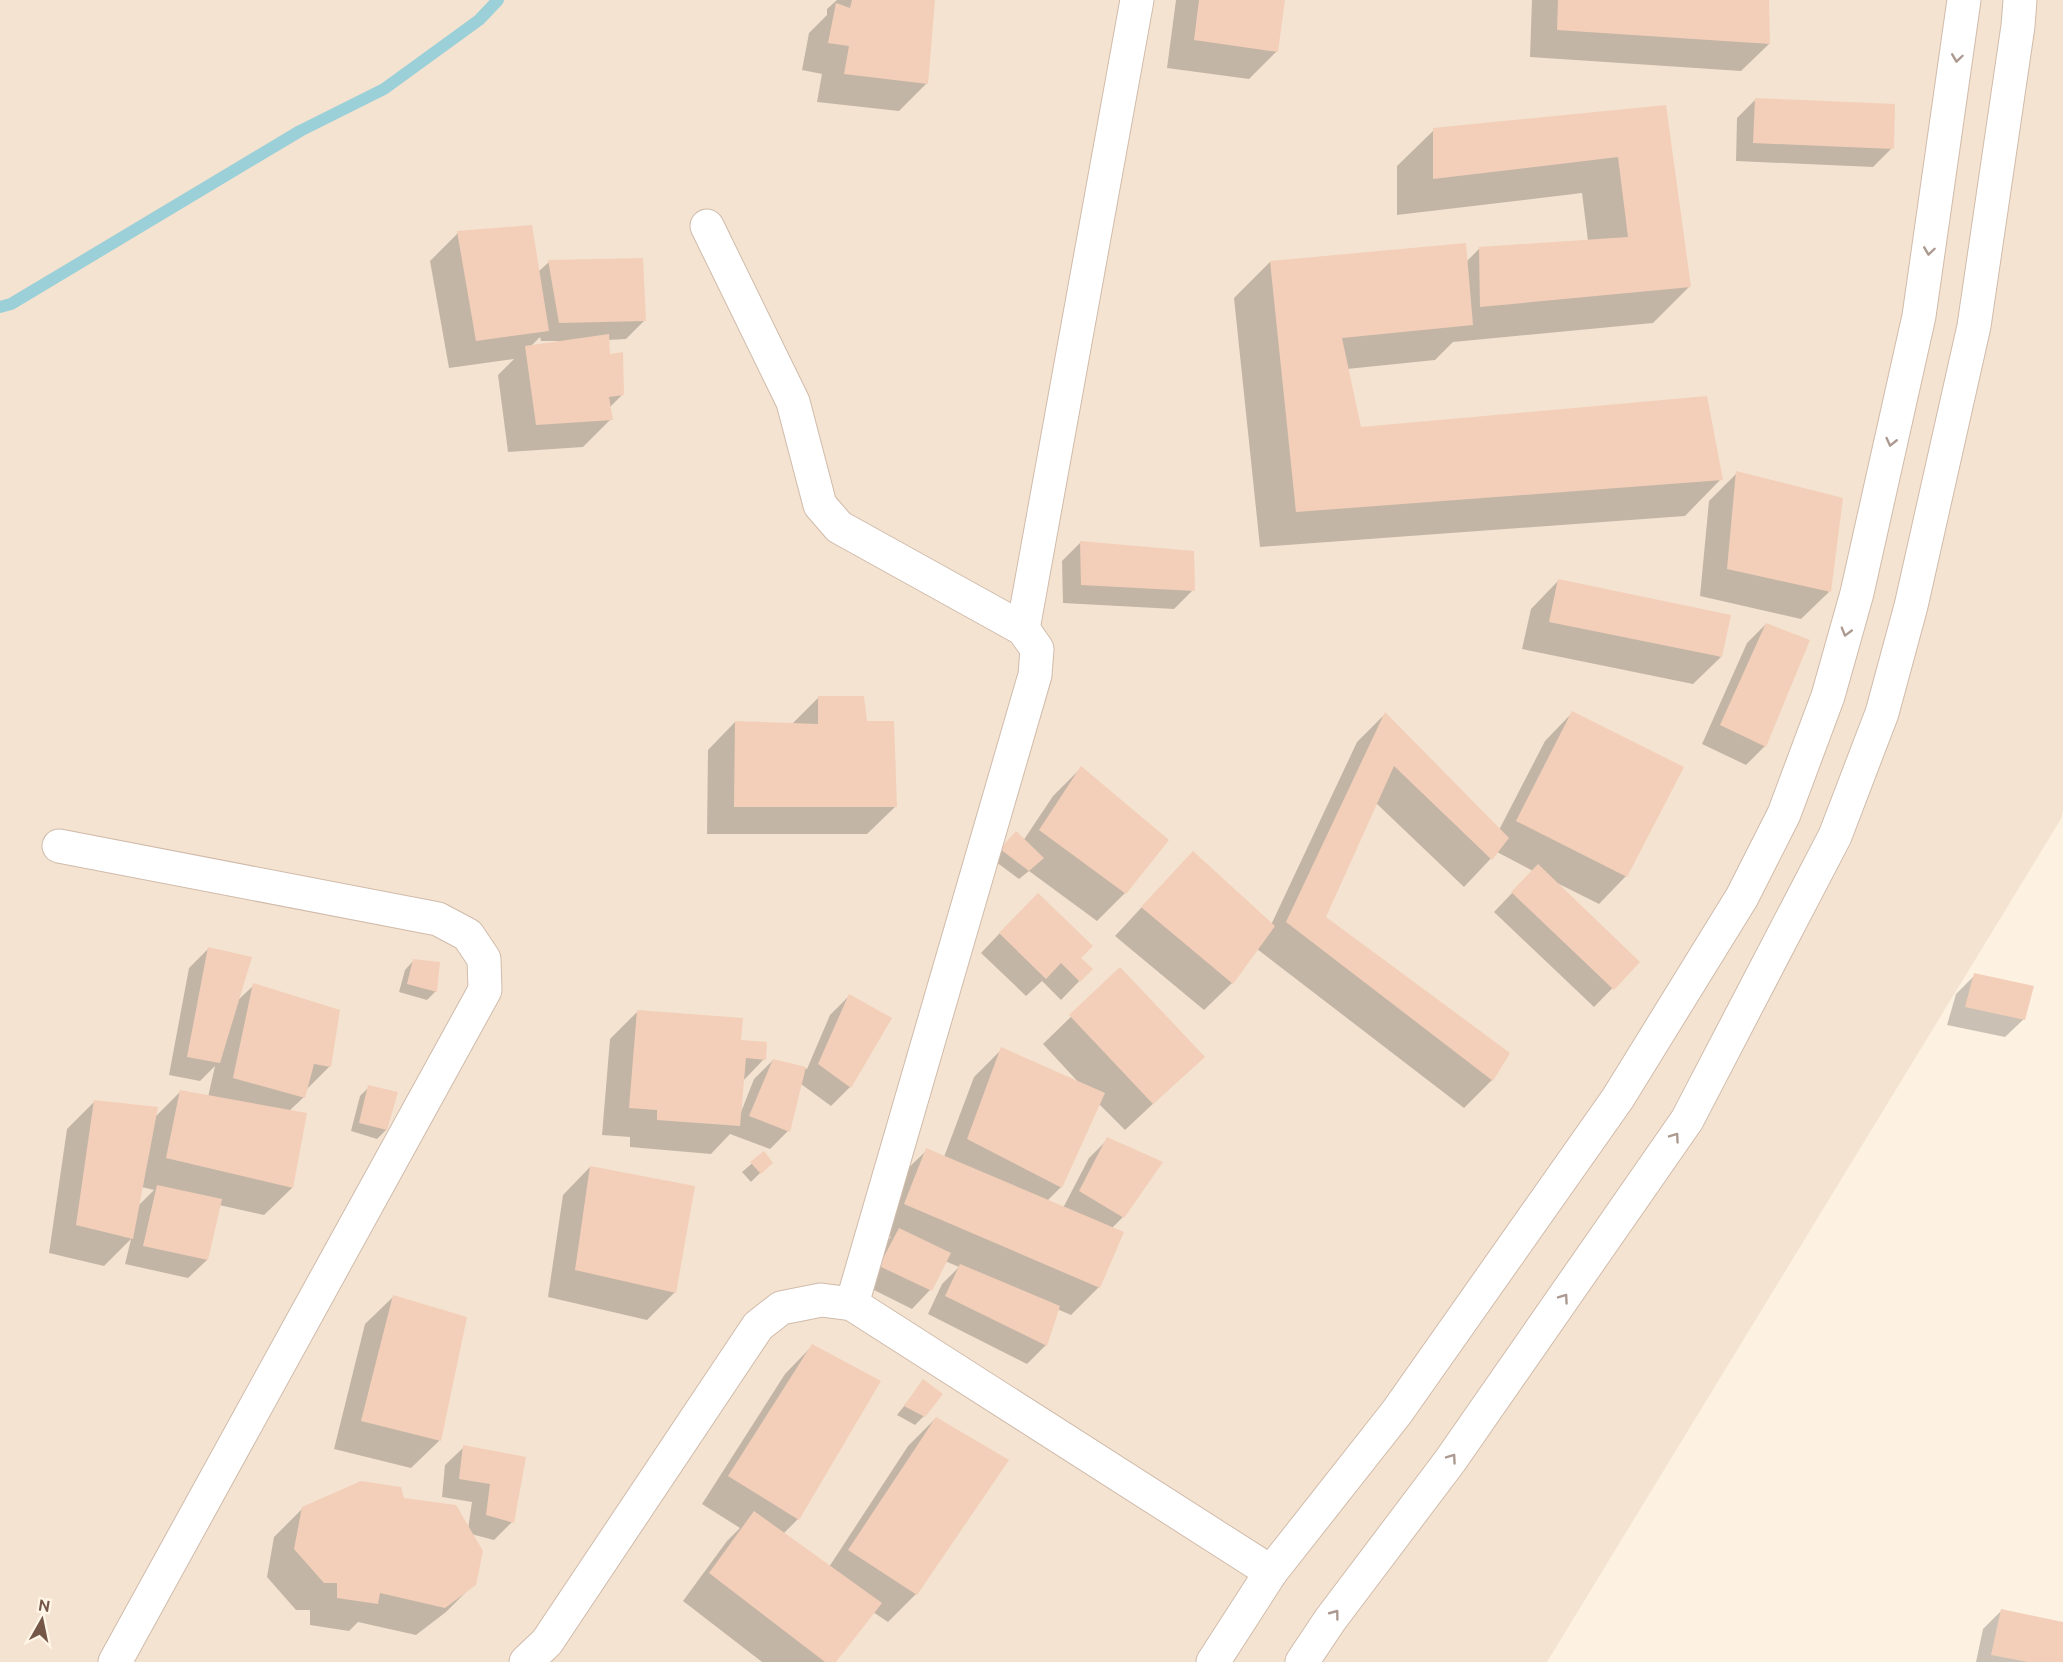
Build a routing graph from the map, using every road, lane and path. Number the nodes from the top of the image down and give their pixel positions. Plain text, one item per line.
1 (1137, 0) edge
2 (1964, 0) edge
3 (2020, 0) edge
4 (707, 226) dead end
5 (1023, 629) junction
6 (58, 846) dead end
7 (852, 1304) junction
8 (1271, 1572) junction
9 (115, 1662) edge
10 (526, 1662) edge
11 (1213, 1662) edge
12 (1302, 1662) edge

1 - 5 street
2 -> 8 street
12 -> 3 street
4 - 5 street
5 - 7 street
6 - 9 street
7 - 8 street
7 - 10 street
8 - 11 street

